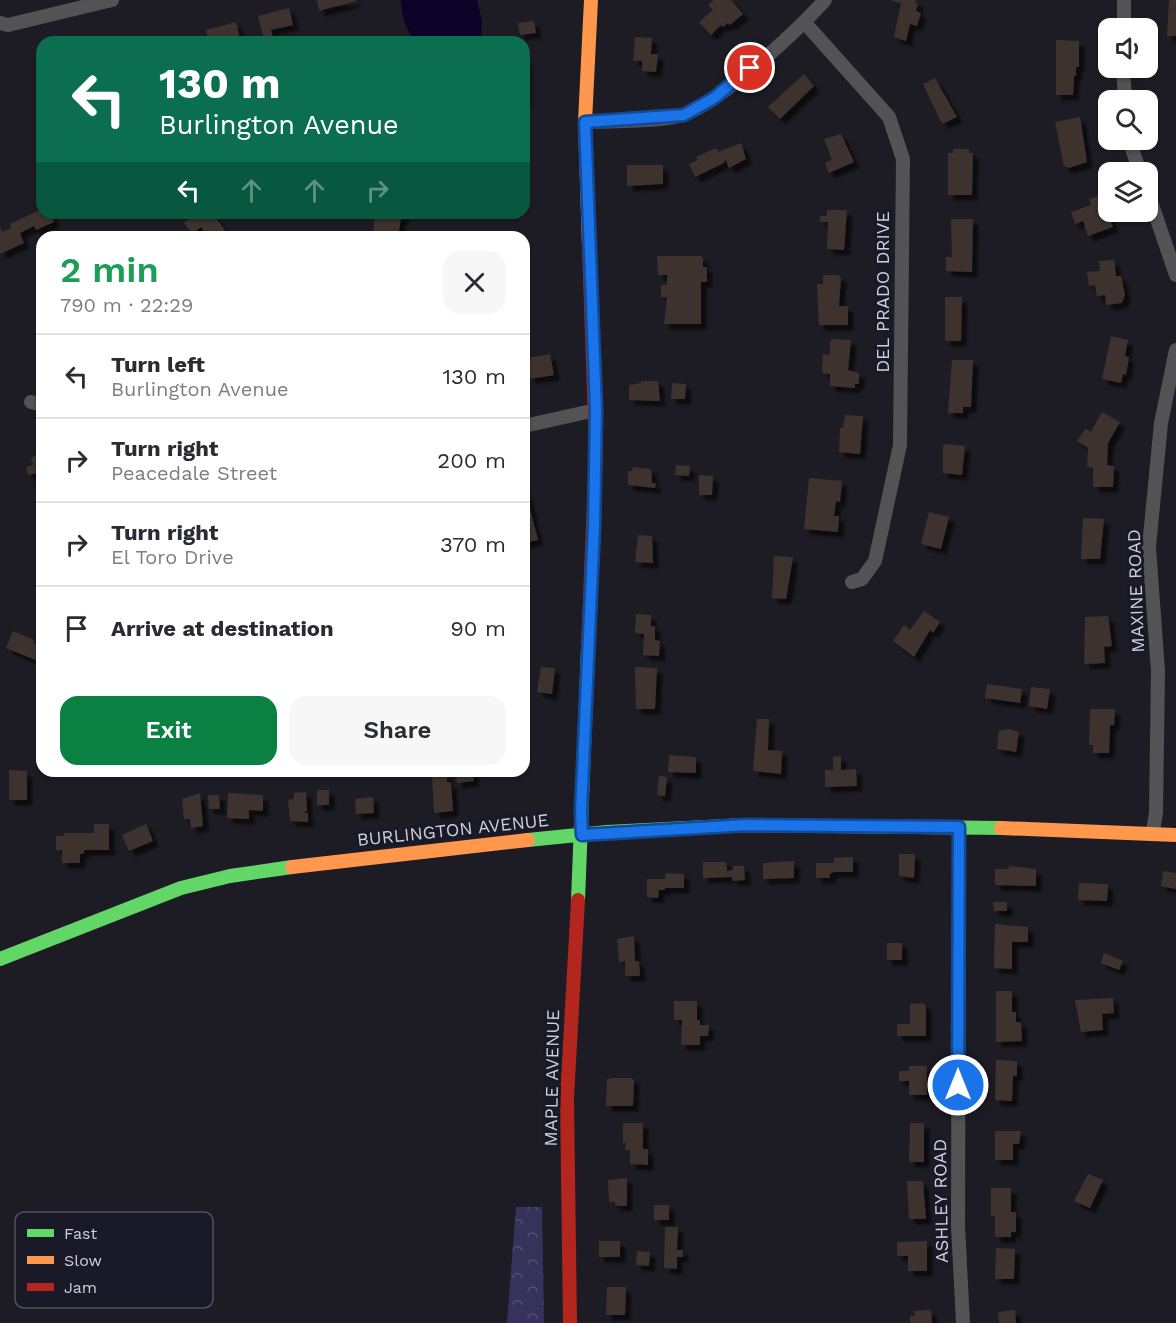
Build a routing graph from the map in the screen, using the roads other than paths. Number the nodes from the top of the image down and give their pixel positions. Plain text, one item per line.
1 (112, 0) edge
2 (591, 0) edge
3 (825, 0) edge
4 (1124, 0) edge
5 (1124, 18) edge
6 (0, 23) edge
7 (805, 23) junction
8 (585, 122) junction
9 (1158, 222) edge
10 (1176, 275) edge
11 (1176, 350) edge
12 (596, 410) junction
13 (530, 425) edge
14 (852, 582) dead end
15 (959, 827) junction
16 (1153, 832) junction
17 (582, 835) junction
18 (1176, 836) edge
19 (0, 959) edge
20 (570, 1323) edge
21 (963, 1323) edge

1 - 6 street
2 - 8 main road, MAPLE AVENUE
3 - 7 street
4 - 5 street
7 - 8 street
7 - 14 street, DEL PRADO DRIVE
8 - 12 main road, MAPLE AVENUE
9 - 10 street
11 - 16 street, MAXINE ROAD
12 - 13 street
12 - 17 main road, MAPLE AVENUE
15 - 16 main road, BURLINGTON AVENUE
15 - 17 main road, BURLINGTON AVENUE
15 - 21 street, ASHLEY ROAD
16 - 18 main road, BURLINGTON AVENUE
17 - 19 main road, BURLINGTON AVENUE
17 - 20 main road, MAPLE AVENUE

